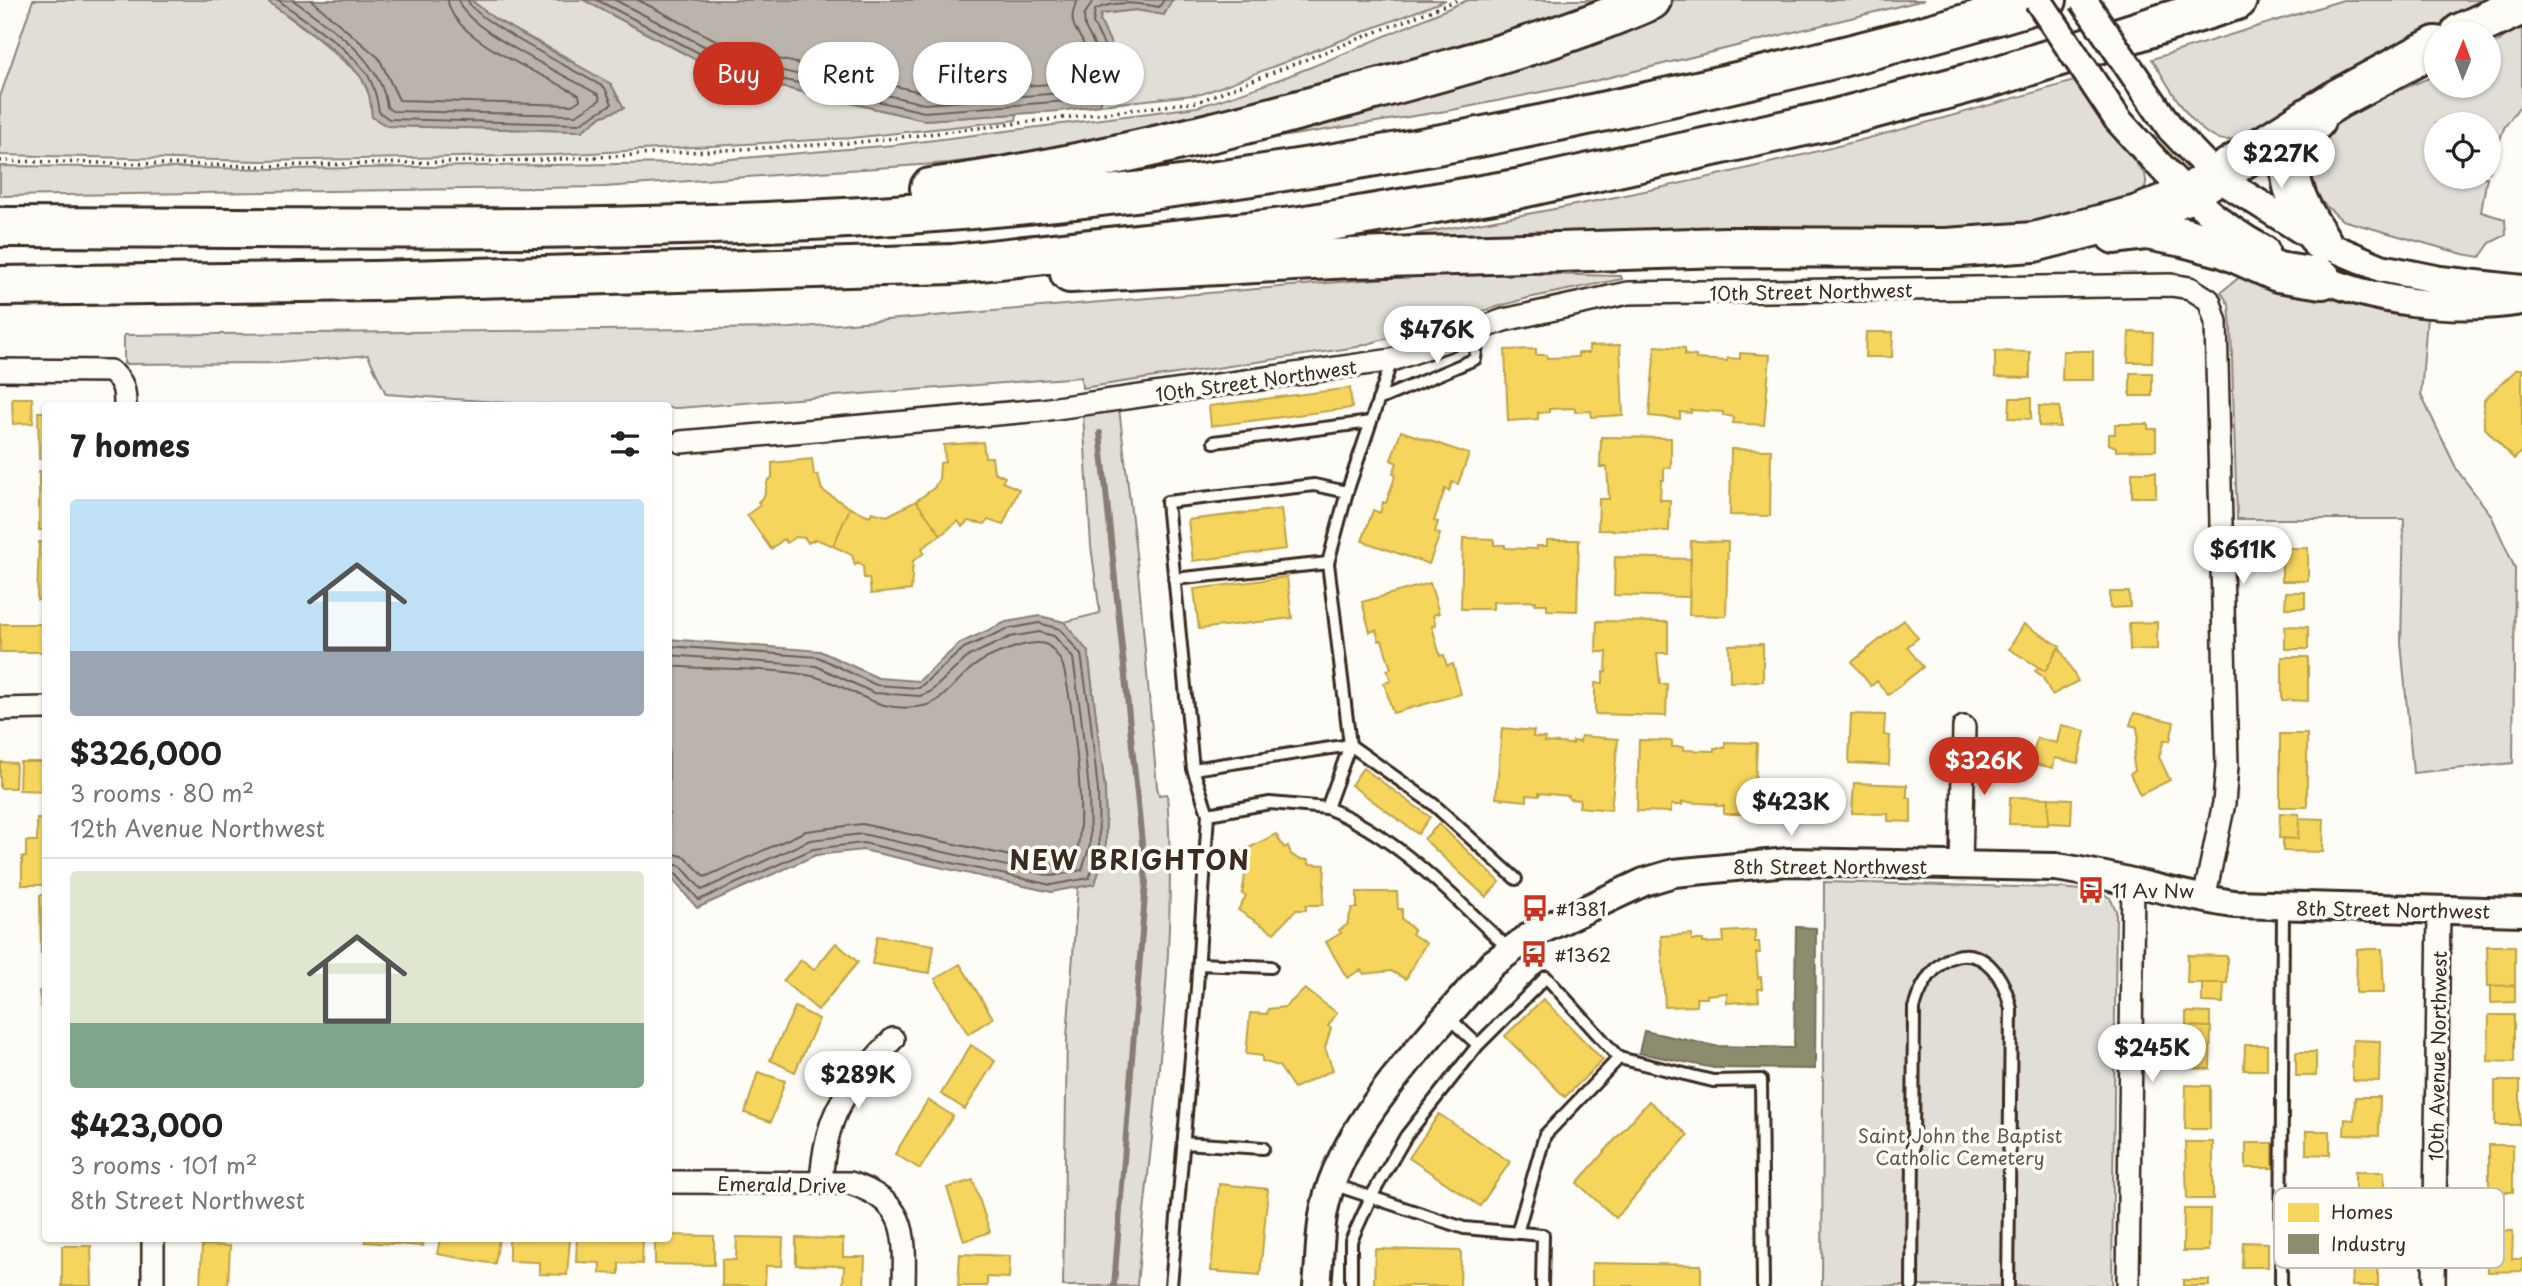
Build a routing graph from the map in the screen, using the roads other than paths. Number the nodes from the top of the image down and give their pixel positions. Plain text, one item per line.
1 (1651, 0) edge
2 (2038, 0) edge
3 (2047, 0) edge
4 (2083, 0) edge
5 (2237, 0) edge
6 (2522, 5) edge
7 (2487, 21) edge
8 (2424, 52) edge
9 (2339, 98) junction
10 (2202, 186) junction
11 (0, 227) edge
12 (373, 227) junction
13 (2063, 236) junction
14 (2322, 261) junction
15 (953, 264) junction
16 (0, 286) edge
17 (2522, 289) edge
18 (2522, 301) edge
19 (1473, 331) junction
20 (1392, 360) junction
21 (0, 370) edge
22 (1378, 400) junction
23 (125, 402) edge
24 (1371, 422) junction
25 (681, 442) dead end
26 (1214, 442) dead end
27 (1347, 492) junction
28 (1328, 564) junction
29 (1174, 579) junction
30 (42, 708) edge
31 (0, 709) edge
32 (1964, 727) dead end
33 (1350, 745) junction
34 (1193, 769) junction
35 (1327, 808) junction
36 (1208, 814) junction
37 (1961, 866) junction
38 (1516, 879) dead end
39 (2133, 882) junction
40 (2204, 899) junction
41 (2283, 907) junction
42 (2439, 911) junction
43 (2522, 912) edge
44 (1509, 949) junction
45 (1199, 964) junction
46 (1271, 967) dead end
47 (1448, 1017) junction
48 (893, 1039) dead end
49 (1478, 1045) junction
50 (1619, 1058) junction
51 (1183, 1143) junction
52 (1263, 1148) dead end
53 (672, 1182) edge
54 (821, 1183) junction
55 (1332, 1184) junction
56 (2282, 1188) edge
57 (2435, 1188) edge
58 (1371, 1197) junction
59 (1517, 1233) junction
60 (153, 1242) edge
61 (2281, 1268) edge
62 (2434, 1268) edge
63 (153, 1286) edge
64 (904, 1286) edge
65 (1171, 1286) edge
66 (1317, 1286) edge
67 (1351, 1286) edge
68 (1542, 1286) edge
69 (1763, 1286) edge
70 (1912, 1286) edge
71 (2008, 1286) edge
72 (2129, 1286) edge
73 (2281, 1286) edge
74 (2434, 1286) edge

1 - 12 highway
2 - 10 street, bridge
3 - 12 highway
4 - 10 street, bridge
5 - 15 highway
6 - 7 highway
8 - 9 highway
9 - 10 highway
9 - 14 highway
10 - 13 highway
10 - 14 street
10 - 14 street
11 - 12 highway
13 - 14 highway
13 - 15 highway
14 - 17 street
14 - 18 street
15 - 16 highway
19 - 20 street, 10th Street Northwest
19 - 22 lane
19 - 40 street, 10th Street Northwest
20 - 22 lane
20 - 25 street, 10th Street Northwest
21 - 23 street
22 - 24 lane
24 - 26 lane
24 - 27 lane
27 - 28 lane
27 - 29 lane
28 - 29 lane
28 - 33 lane
29 - 34 lane
30 - 31 street
32 - 37 street
33 - 34 lane
33 - 35 lane
33 - 38 lane
34 - 36 lane
35 - 36 lane
35 - 44 lane
36 - 45 lane
37 - 39 street, 8th Street Northwest
37 - 44 street, 8th Street Northwest
39 - 40 street, 8th Street Northwest
39 - 72 street
40 - 41 street, 8th Street Northwest
41 - 42 street, 8th Street Northwest
41 - 56 lane
42 - 43 street, 8th Street Northwest
42 - 57 street, 10th Avenue Northwest
44 - 47 street, 8th Street Northwest
45 - 46 lane
45 - 51 lane
47 - 49 lane
47 - 55 street, 8th Street Northwest
48 - 54 street
49 - 50 lane
49 - 58 lane
50 - 59 lane
50 - 69 lane
51 - 52 lane
51 - 65 lane
53 - 54 street, Emerald Drive
54 - 64 street, Emerald Drive
55 - 58 lane
55 - 66 street, 8th Street Northwest
58 - 59 lane
58 - 67 lane
59 - 68 lane
60 - 63 street
61 - 73 lane
62 - 74 street, 10th Avenue Northwest
70 - 71 lane

